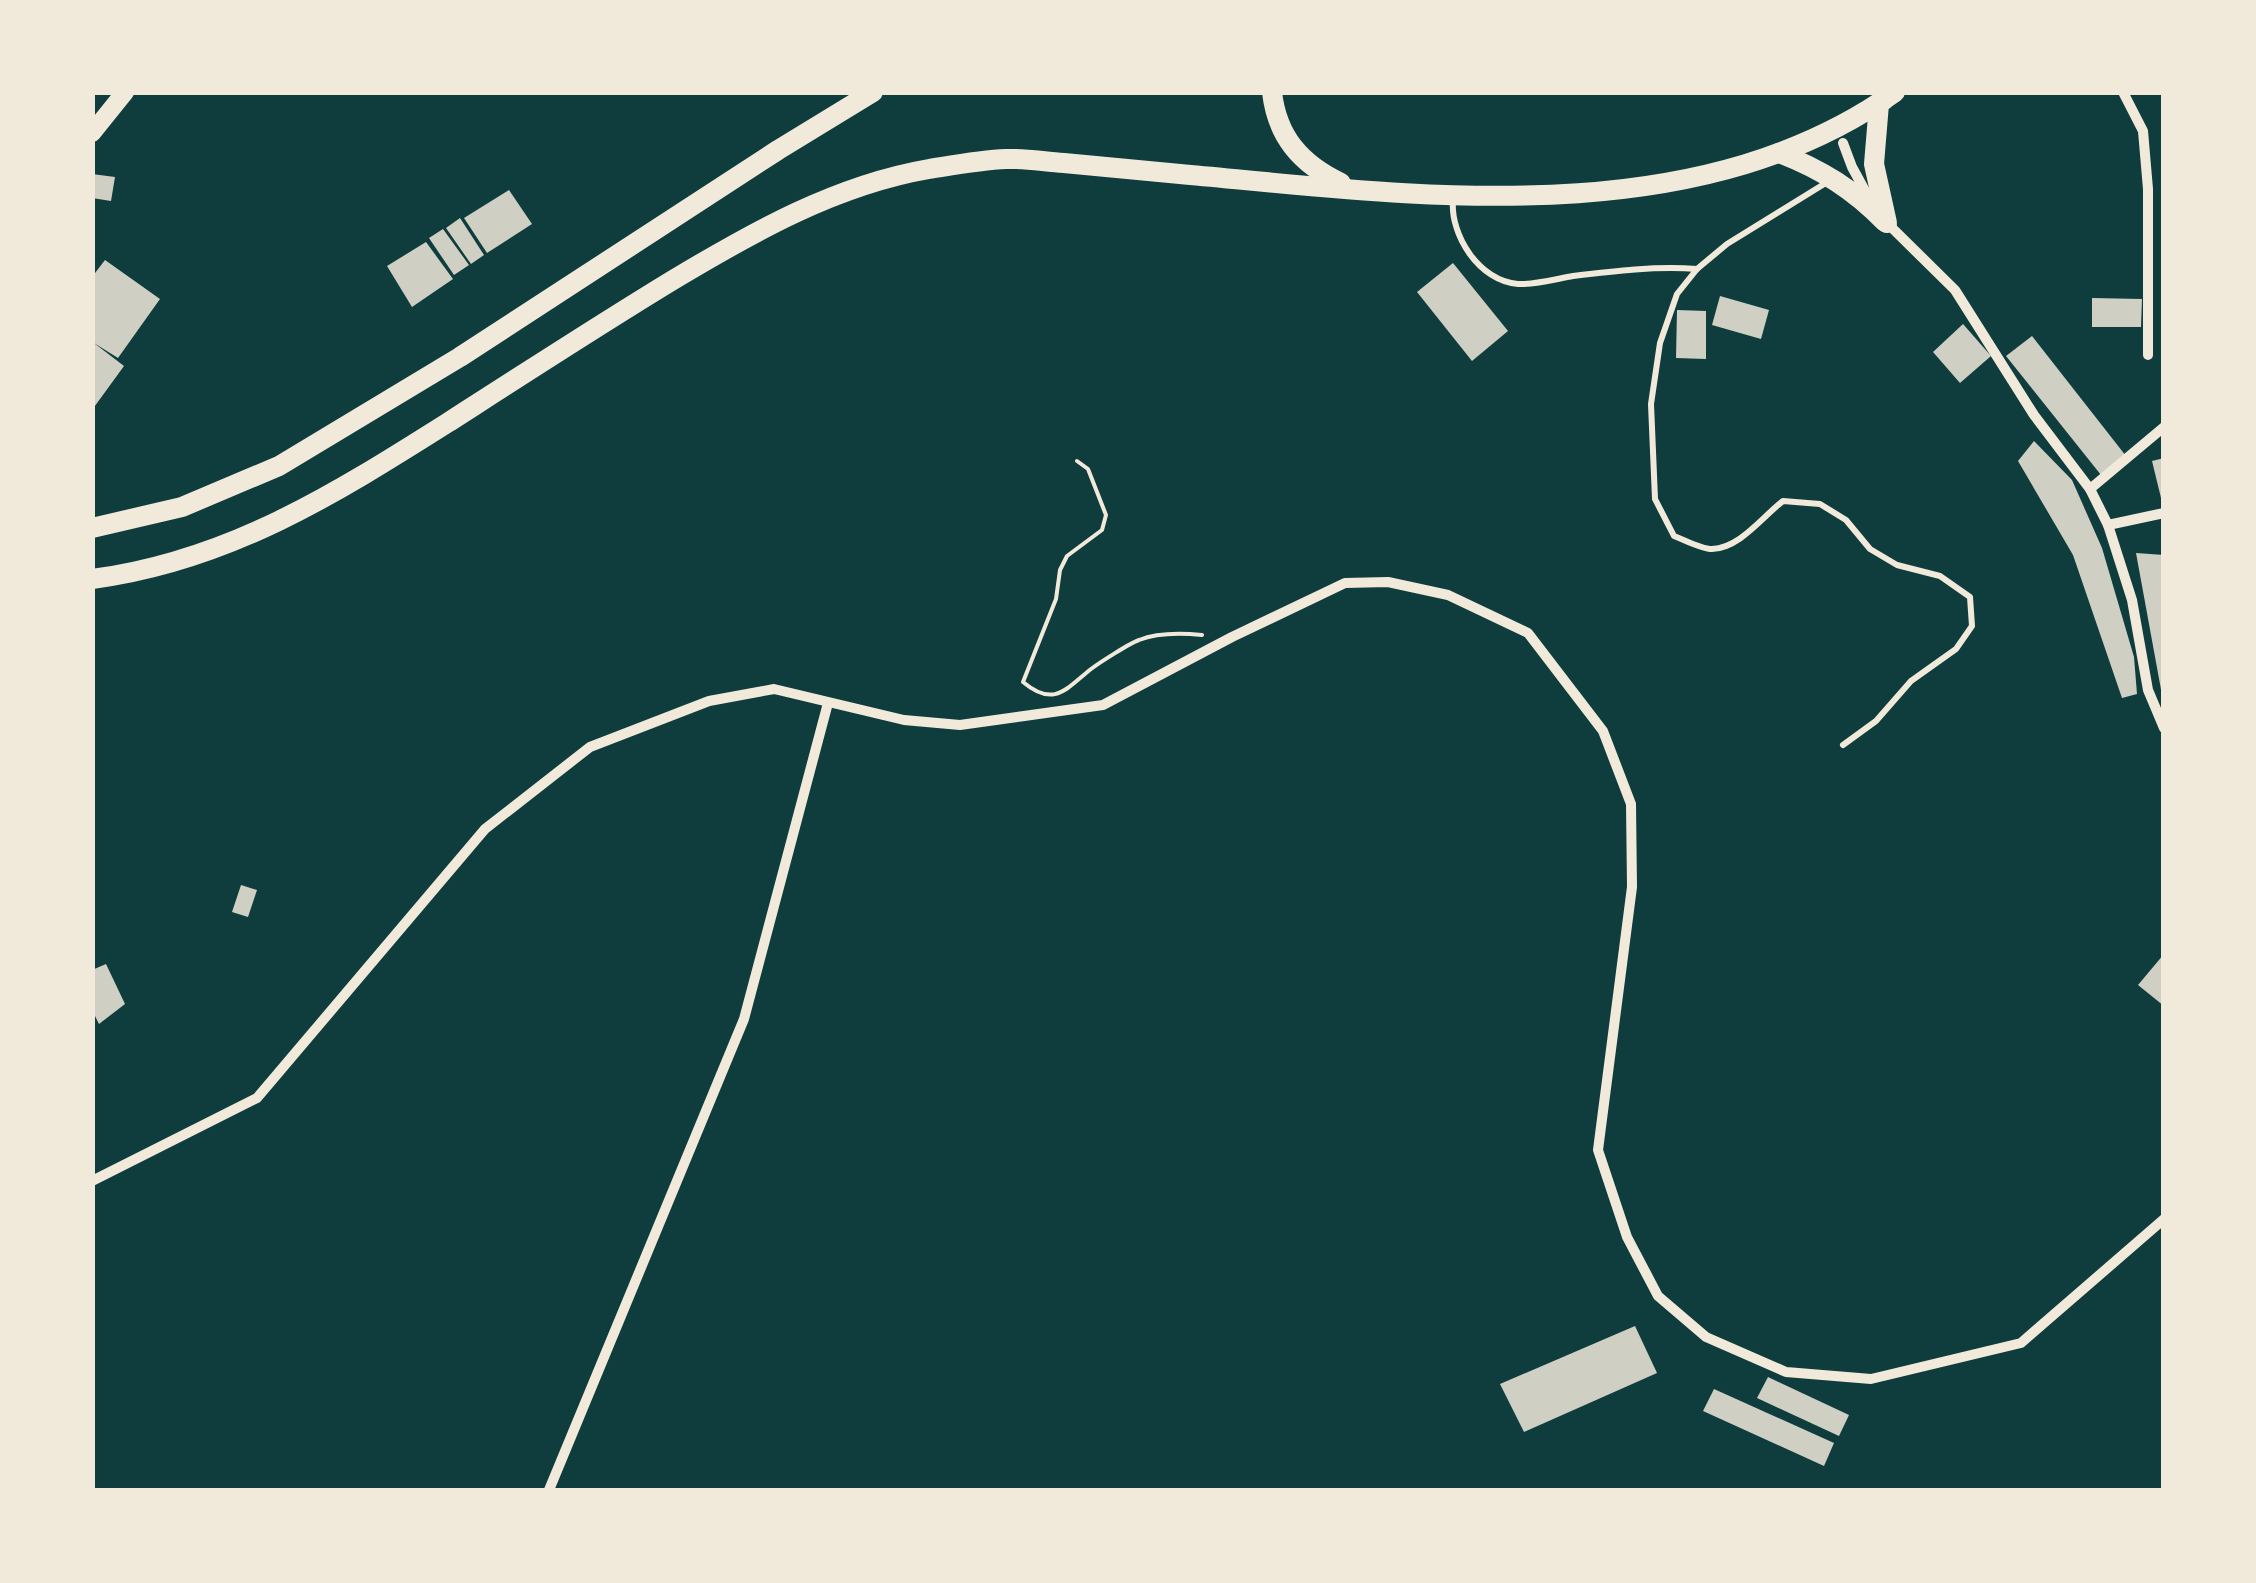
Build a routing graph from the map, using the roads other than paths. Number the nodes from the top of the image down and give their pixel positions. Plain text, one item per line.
1 (126, 92) edge
2 (873, 92) edge
3 (1272, 92) edge
4 (2123, 92) edge
5 (1889, 96) edge
6 (92, 133) edge
7 (1844, 142) dead end
8 (1779, 154) junction
9 (1834, 178) junction
10 (1372, 191) junction
11 (1456, 194) junction
12 (1887, 223) junction
13 (1697, 269) junction
14 (2148, 356) dead end
15 (2164, 427) edge
16 (2090, 489) junction
17 (2164, 513) edge
18 (2108, 525) junction
19 (93, 528) edge
20 (92, 579) edge
21 (828, 703) junction
22 (2164, 728) edge
23 (1843, 745) dead end
24 (92, 1181) edge
25 (2164, 1219) edge
26 (549, 1490) edge

1 - 6 main road
2 - 19 highway
3 - 10 highway
4 - 14 street
5 - 8 highway
5 - 12 highway
7 - 12 street
8 - 9 highway
8 - 11 highway
9 - 12 highway
9 - 13 lane
10 - 11 highway
10 - 20 highway
11 - 13 lane
12 - 16 street
13 - 23 lane
15 - 16 street
16 - 18 street
17 - 18 street
18 - 22 street
21 - 24 street
21 - 25 street
21 - 26 street

